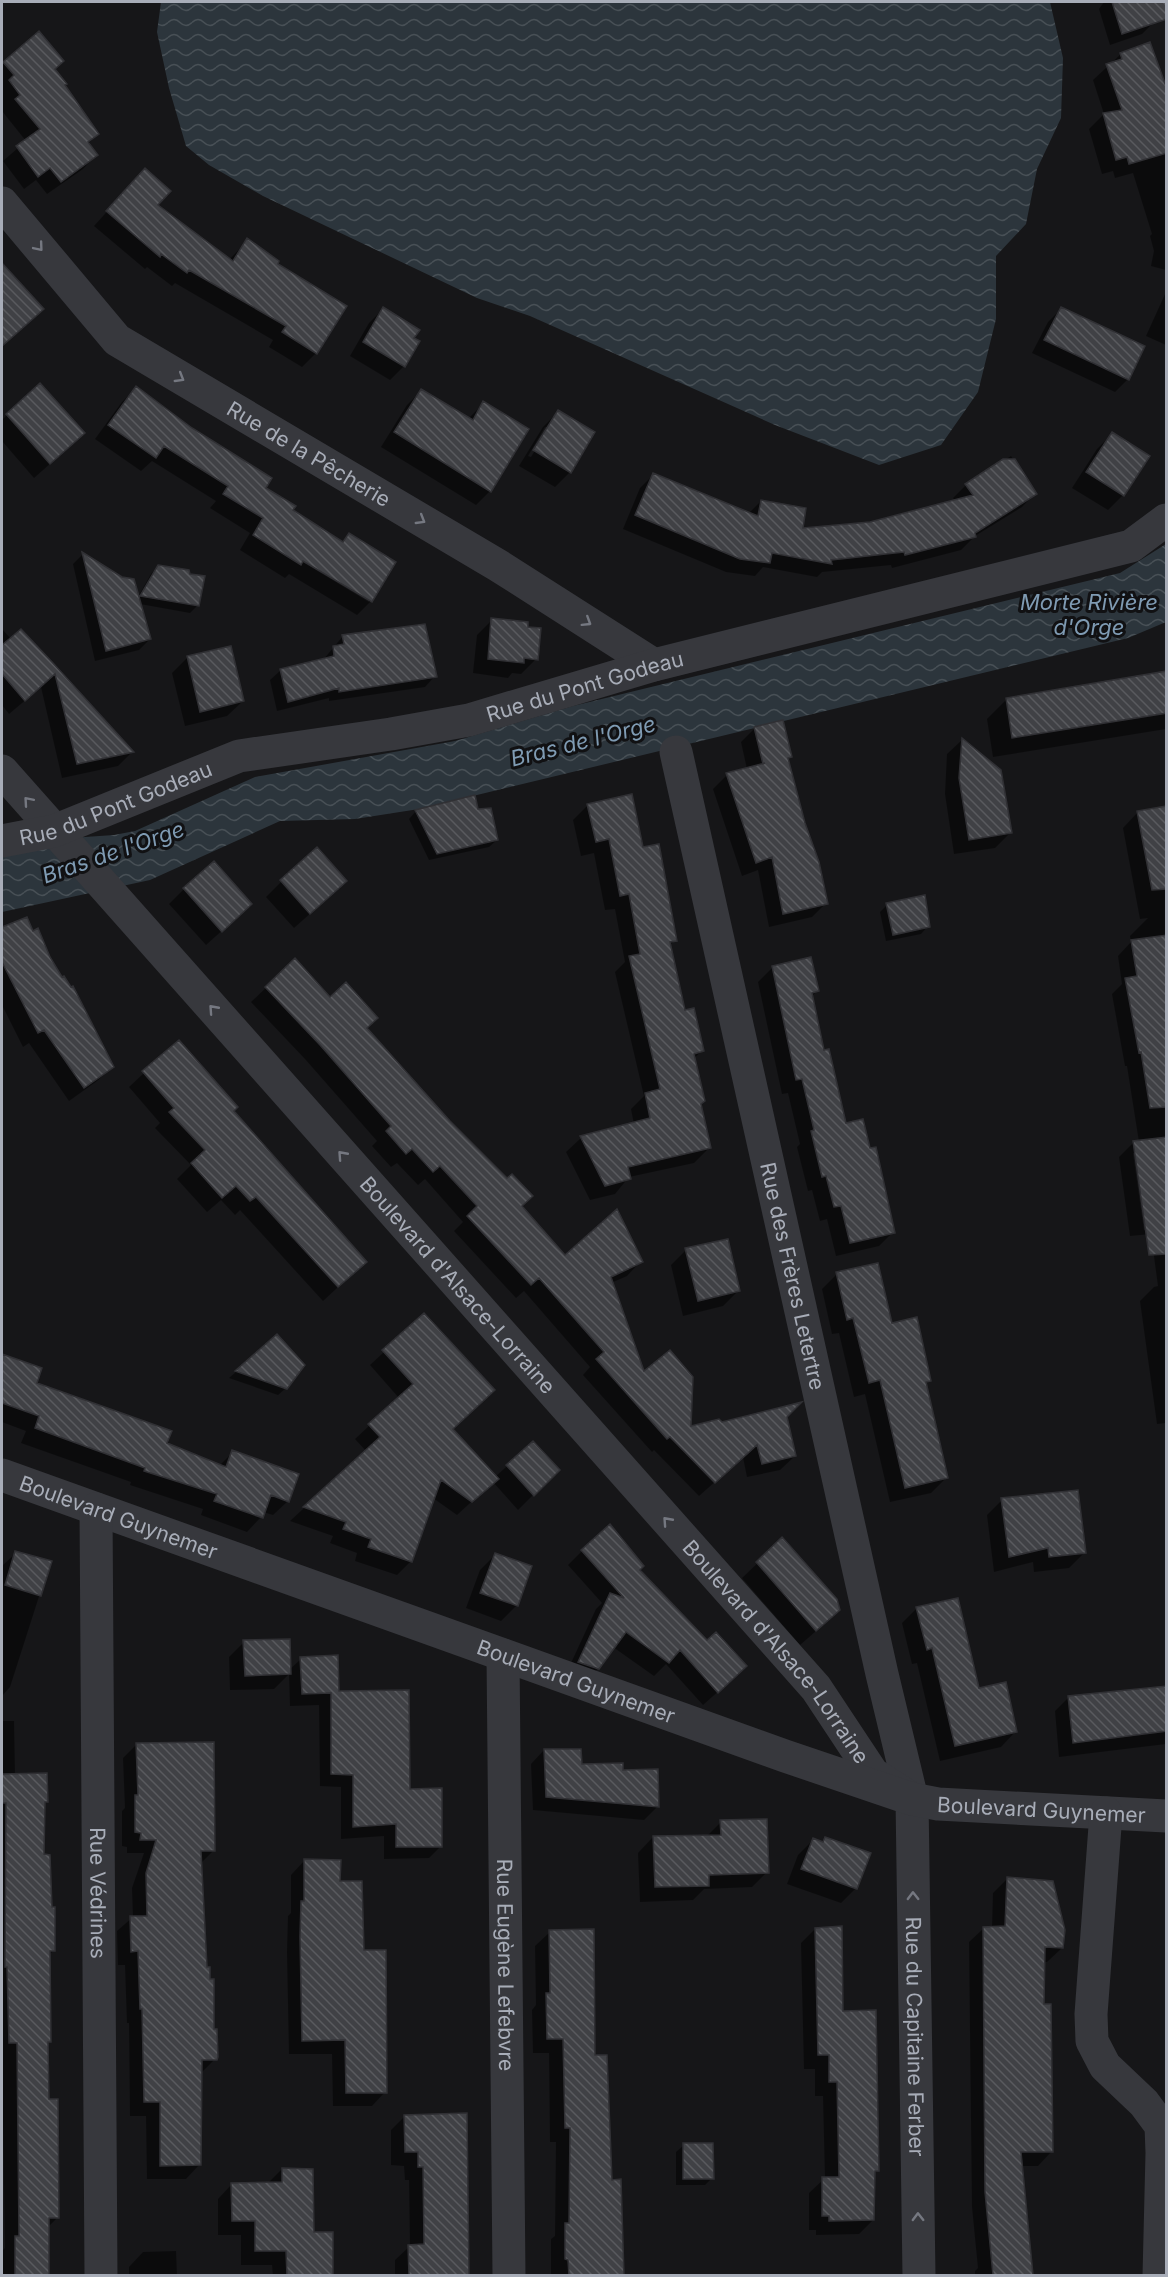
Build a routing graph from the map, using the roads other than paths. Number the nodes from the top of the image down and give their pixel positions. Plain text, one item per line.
1 (2, 202) edge
2 (1167, 520) edge
3 (654, 665) junction
4 (676, 752) dead end
5 (2, 771) edge
6 (54, 831) junction
7 (2, 841) edge
8 (2, 1475) edge
9 (96, 1509) junction
10 (503, 1655) junction
11 (912, 1799) junction
12 (1106, 1813) junction
13 (1167, 1816) edge
14 (1164, 2125) edge
15 (101, 2276) edge
16 (509, 2276) edge
17 (919, 2276) edge
18 (1158, 2276) edge

1 -> 3 street, Rue de la Pêcherie
2 - 3 street, Rue du Pont Godeau
3 - 6 street, Rue du Pont Godeau
4 - 11 street, Rue des Frères Letertre
6 -> 5 street, Boulevard d'Alsace-Lorraine
6 - 7 street, Rue du Pont Godeau
11 -> 6 street, Boulevard d'Alsace-Lorraine
8 - 9 street, Boulevard Guynemer
9 - 10 street, Boulevard Guynemer
9 - 15 street, Rue Védrines
10 - 11 street, Boulevard Guynemer
10 - 16 street, Rue Eugène Lefebvre
11 - 12 street, Boulevard Guynemer
17 -> 11 street, Rue du Capitaine Ferber
12 - 13 street, Boulevard Guynemer
12 - 14 street
14 - 18 street

